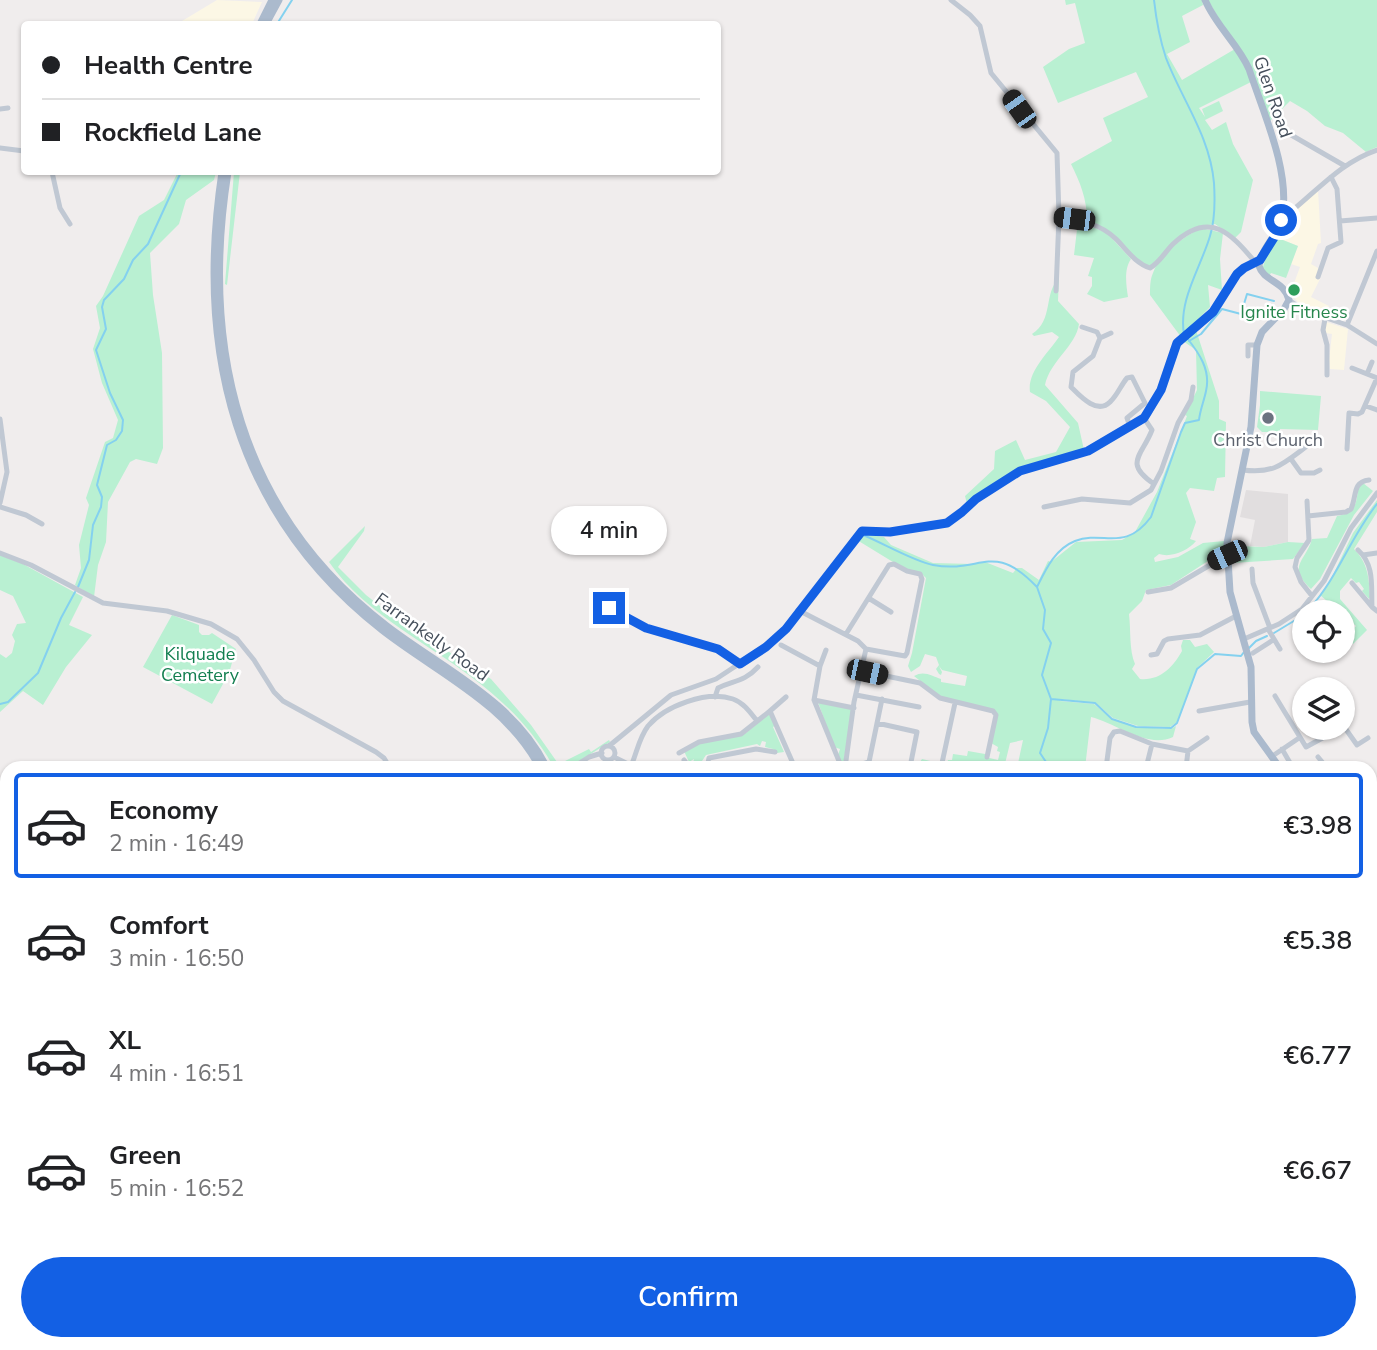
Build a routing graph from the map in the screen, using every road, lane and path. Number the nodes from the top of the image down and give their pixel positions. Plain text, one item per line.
1 (272, 0) edge
2 (279, 0) edge
3 (951, 0) edge
4 (1205, 0) edge
5 (262, 21) edge
6 (268, 21) edge
7 (8, 108) dead end
8 (0, 109) edge
9 (1286, 132) dead end
10 (0, 148) edge
11 (1377, 150) edge
12 (21, 151) edge
13 (1345, 166) junction
14 (53, 175) edge
15 (222, 175) edge
16 (228, 175) edge
17 (1331, 177) junction
18 (1282, 215) junction
19 (1059, 217) junction
20 (1377, 218) edge
21 (1340, 221) junction
22 (70, 223) dead end
23 (1377, 251) edge
24 (1257, 261) junction
25 (1375, 262) edge
26 (1315, 264) dead end
27 (1322, 266) junction
28 (1318, 277) dead end
29 (1056, 292) dead end
30 (1289, 300) junction
31 (1325, 319) junction
32 (1346, 325) junction
33 (1082, 327) dead end
34 (1111, 333) dead end
35 (1100, 338) junction
36 (1377, 344) edge
37 (1257, 345) junction
38 (1248, 356) dead end
39 (1372, 362) dead end
40 (1352, 368) dead end
41 (1367, 374) junction
42 (1327, 375) dead end
43 (1377, 378) edge
44 (1193, 387) dead end
45 (1366, 406) junction
46 (1377, 410) edge
47 (1144, 418) junction
48 (0, 419) edge
49 (1130, 426) junction
50 (1307, 446) dead end
51 (1347, 449) dead end
52 (1291, 459) junction
53 (1243, 470) junction
54 (1320, 470) dead end
55 (1369, 480) dead end
56 (1154, 484) junction
57 (1377, 493) edge
58 (1307, 501) dead end
59 (0, 505) edge
60 (1044, 507) dead end
61 (1308, 516) junction
62 (42, 524) dead end
63 (0, 553) edge
64 (1377, 553) edge
65 (1227, 555) junction
66 (1252, 569) dead end
67 (1352, 583) dead end
68 (1375, 592) edge
69 (1148, 593) dead end
70 (1312, 596) junction
71 (870, 599) junction
72 (1310, 600) edge
73 (609, 608) dead end
74 (1374, 609) edge
75 (799, 610) junction
76 (891, 612) dead end
77 (1236, 616) junction
78 (1292, 617) edge
79 (1269, 629) junction
80 (845, 634) junction
81 (1244, 639) junction
82 (1273, 640) junction
83 (781, 645) dead end
84 (788, 649) junction
85 (866, 649) junction
86 (1280, 649) dead end
87 (826, 650) dead end
88 (1251, 653) junction
89 (1151, 655) dead end
90 (784, 656) dead end
91 (740, 664) junction
92 (820, 666) junction
93 (758, 667) dead end
94 (862, 671) junction
95 (856, 695) junction
96 (1275, 696) dead end
97 (715, 697) junction
98 (786, 697) dead end
99 (882, 699) junction
100 (814, 700) junction
101 (1250, 702) junction
102 (955, 703) junction
103 (919, 707) dead end
104 (854, 708) junction
105 (771, 711) junction
106 (1199, 711) dead end
107 (757, 720) junction
108 (877, 723) junction
109 (1292, 727) edge
110 (1207, 738) dead end
111 (1368, 738) dead end
112 (1295, 740) edge
113 (1302, 740) edge
114 (1321, 740) edge
115 (1353, 740) edge
116 (764, 742) dead end
117 (1152, 744) junction
118 (989, 747) junction
119 (612, 748) junction
120 (997, 749) dead end
121 (1282, 749) junction
122 (762, 750) junction
123 (1188, 751) junction
124 (775, 752) dead end
125 (602, 753) junction
126 (679, 753) dead end
127 (614, 757) junction
128 (987, 757) dead end
129 (1271, 757) junction
130 (1318, 757) dead end
131 (386, 761) edge
132 (541, 761) edge
133 (542, 761) edge
134 (583, 761) edge
135 (622, 761) edge
136 (635, 761) edge
137 (708, 761) edge
138 (792, 761) edge
139 (842, 761) edge
140 (846, 761) edge
141 (869, 761) edge
142 (911, 761) edge
143 (943, 761) edge
144 (1107, 761) edge
145 (1148, 761) edge
146 (1187, 761) edge
147 (1274, 761) edge
148 (1290, 761) edge
149 (1321, 761) edge

1 - 5 main road
2 - 6 main road
3 - 19 street
4 - 18 main road, Glen Road
7 - 8 street
9 - 13 street
10 - 12 street
11 - 13 street
13 - 17 street
14 - 22 street
15 - 132 main road, Farrankelly Road
16 - 133 main road, Farrankelly Road
17 - 18 street
17 - 21 street
18 - 24 main road
19 - 24 street
19 - 29 street
20 - 21 street
21 - 27 street
23 - 25 street
24 - 30 main road
24 - 47 street
25 - 32 street
26 - 27 street
27 - 28 street
30 - 31 street
30 - 37 main road
31 - 32 street
31 - 42 street
32 - 36 street
33 - 35 street
34 - 35 street
35 - 49 street
37 - 38 street
37 - 53 main road
39 - 41 street
40 - 41 street
41 - 43 street
43 - 45 street
44 - 56 street
45 - 46 street
45 - 51 street
47 - 49 street
47 - 56 street
48 - 59 street
49 - 75 street
50 - 52 street
52 - 53 street
52 - 54 street
53 - 65 main road
55 - 61 street
56 - 60 street
57 - 70 street
58 - 61 street
59 - 62 street
61 - 70 street
63 - 131 street
64 - 68 street
65 - 69 street
65 - 77 main road
66 - 79 street
67 - 74 street
68 - 74 street
70 - 72 street
71 - 76 street
71 - 80 street
71 - 85 street
73 - 91 street
75 - 80 street
75 - 91 street
77 - 81 main road
77 - 89 street
78 - 79 street
79 - 81 street
79 - 82 street
80 - 85 street
81 - 88 main road
82 - 86 street
82 - 88 street
83 - 84 street
84 - 90 street
84 - 92 street
85 - 94 street
87 - 92 street
88 - 101 main road
91 - 119 street
92 - 100 street
93 - 97 street
94 - 95 street
94 - 102 street
95 - 99 street
95 - 104 street
96 - 109 street
97 - 107 street
97 - 136 street
98 - 105 street
99 - 103 street
99 - 108 street
100 - 104 street
100 - 139 street
101 - 106 street
101 - 129 main road
102 - 118 street
102 - 143 street
104 - 140 street
105 - 107 street
105 - 138 street
107 - 126 street
108 - 141 street
108 - 142 street
110 - 123 street
111 - 115 street
112 - 121 street
113 - 114 street
116 - 122 street
117 - 123 street
117 - 144 street
117 - 145 street
118 - 120 street
118 - 128 street
119 - 125 street
119 - 127 street
121 - 129 street
121 - 148 street
122 - 124 street
122 - 137 street
123 - 146 street
125 - 127 street
125 - 134 street
127 - 135 street
129 - 147 main road
130 - 149 street

